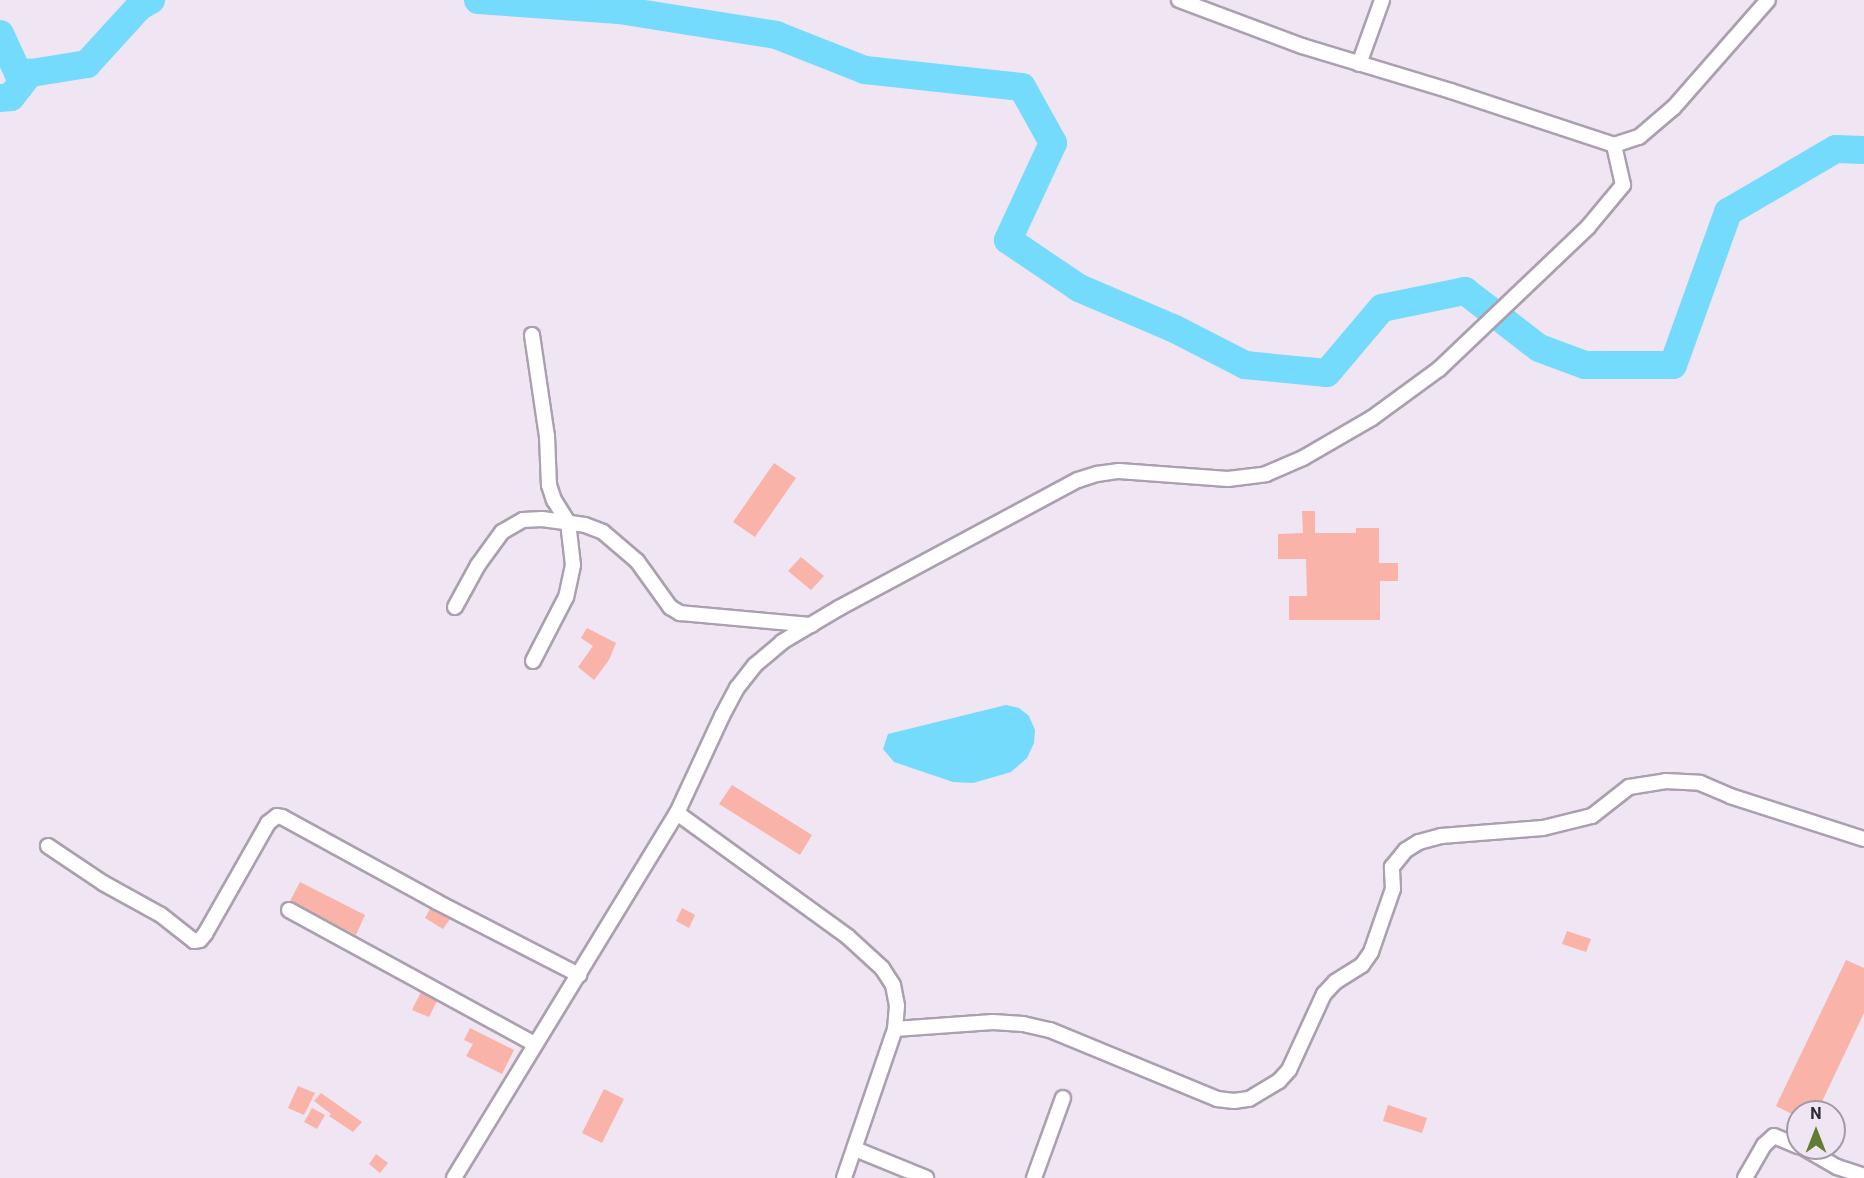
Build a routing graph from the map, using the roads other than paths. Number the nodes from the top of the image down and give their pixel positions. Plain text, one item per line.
1 (1179, 0) edge
2 (1382, 0) edge
3 (1768, 0) edge
4 (1359, 64) junction
5 (1614, 146) junction
6 (532, 335) dead end
7 (568, 522) junction
8 (455, 608) dead end
9 (810, 625) junction
10 (533, 661) dead end
11 (677, 813) junction
12 (1864, 839) edge
13 (48, 846) dead end
14 (290, 910) dead end
15 (579, 975) junction
16 (895, 1029) junction
17 (535, 1044) junction
18 (1063, 1098) dead end
19 (1786, 1141) edge
20 (855, 1149) junction
21 (1825, 1160) edge
22 (1864, 1176) edge
23 (454, 1178) edge
24 (844, 1178) edge
25 (926, 1178) edge
26 (1034, 1178) edge
27 (1745, 1178) edge

1 - 4 street
2 - 4 street
3 - 5 street
4 - 5 street
5 - 9 street
6 - 7 street
7 - 8 street
7 - 9 street
7 - 10 street
9 - 11 street
11 - 15 street
11 - 16 street
12 - 16 street
13 - 15 street
14 - 17 street
15 - 17 street
16 - 20 street
17 - 23 street
18 - 26 street
19 - 27 street
20 - 24 street
20 - 25 street
21 - 22 street

